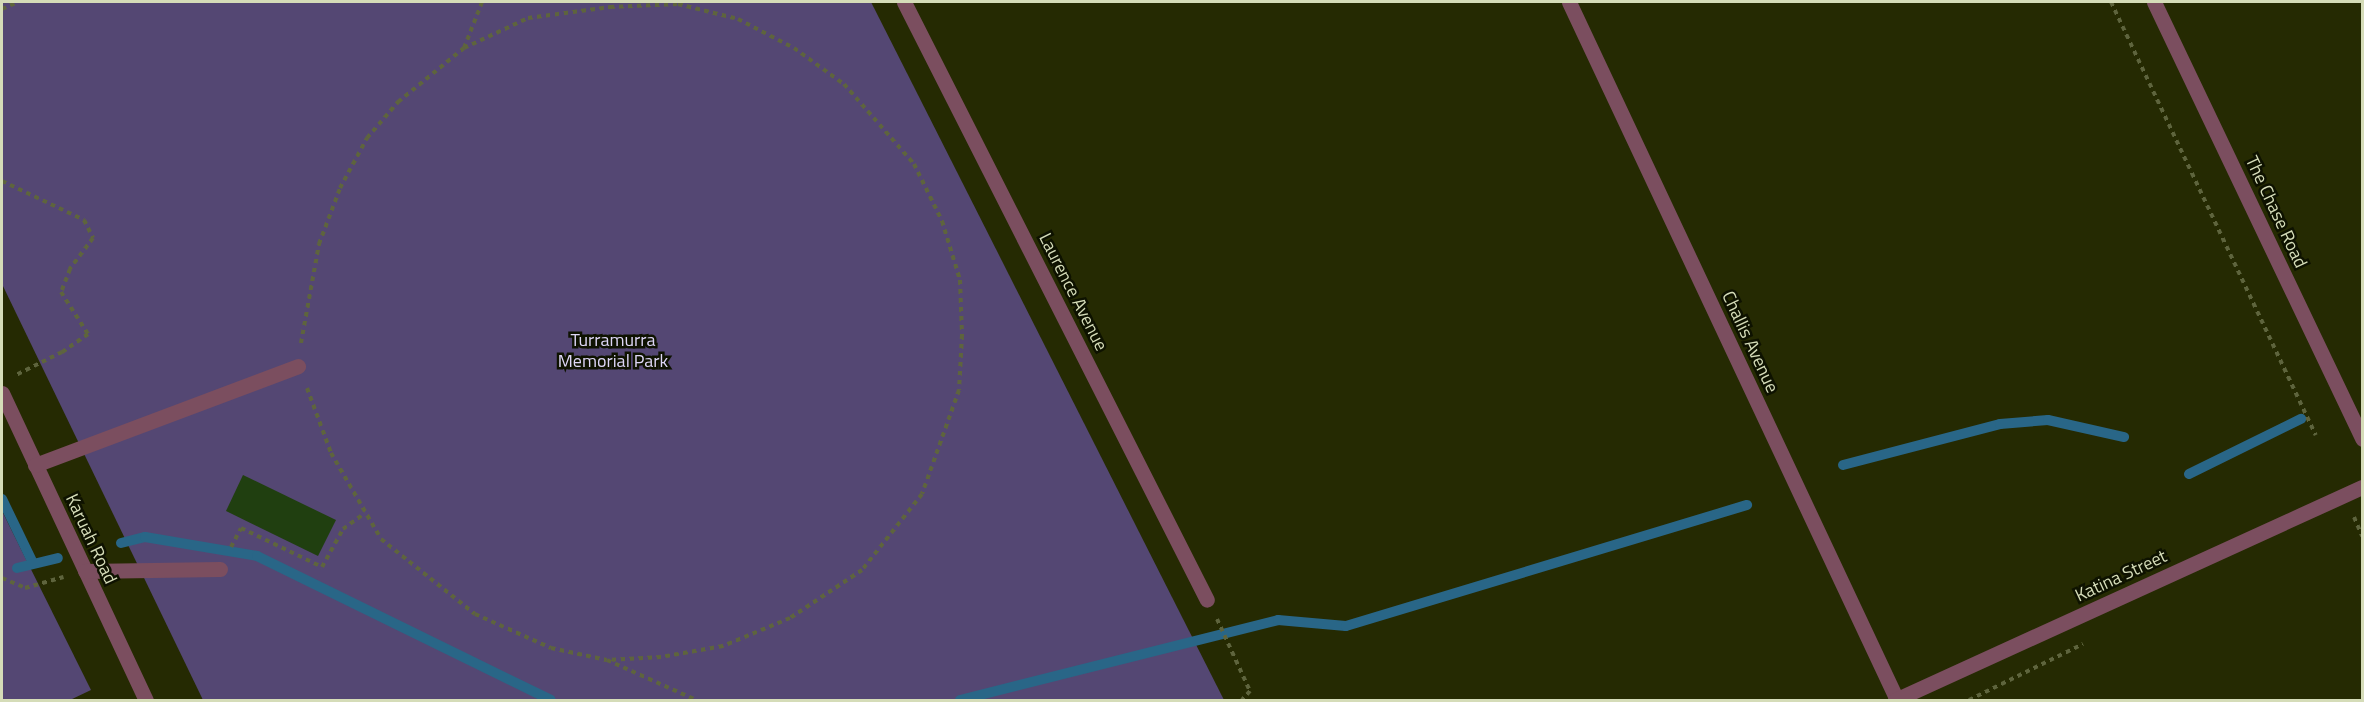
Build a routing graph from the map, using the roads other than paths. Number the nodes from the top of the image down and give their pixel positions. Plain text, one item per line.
1 (904, 2) edge
2 (1569, 2) edge
3 (2154, 2) edge
4 (298, 366) road end
5 (2, 393) edge
6 (2362, 439) edge
7 (35, 465) junction
8 (2362, 487) edge
9 (220, 570) dead end
10 (85, 571) junction
11 (1207, 600) dead end
12 (146, 700) edge
13 (1896, 700) edge

1 - 11 street, Laurence Avenue
2 - 13 street, Challis Avenue
3 - 6 street, The Chase Road
4 - 7 street
5 - 7 street, Karuah Road
7 - 10 street, Karuah Road
8 - 13 street, Katina Street
9 - 10 street
10 - 12 street, Karuah Road

